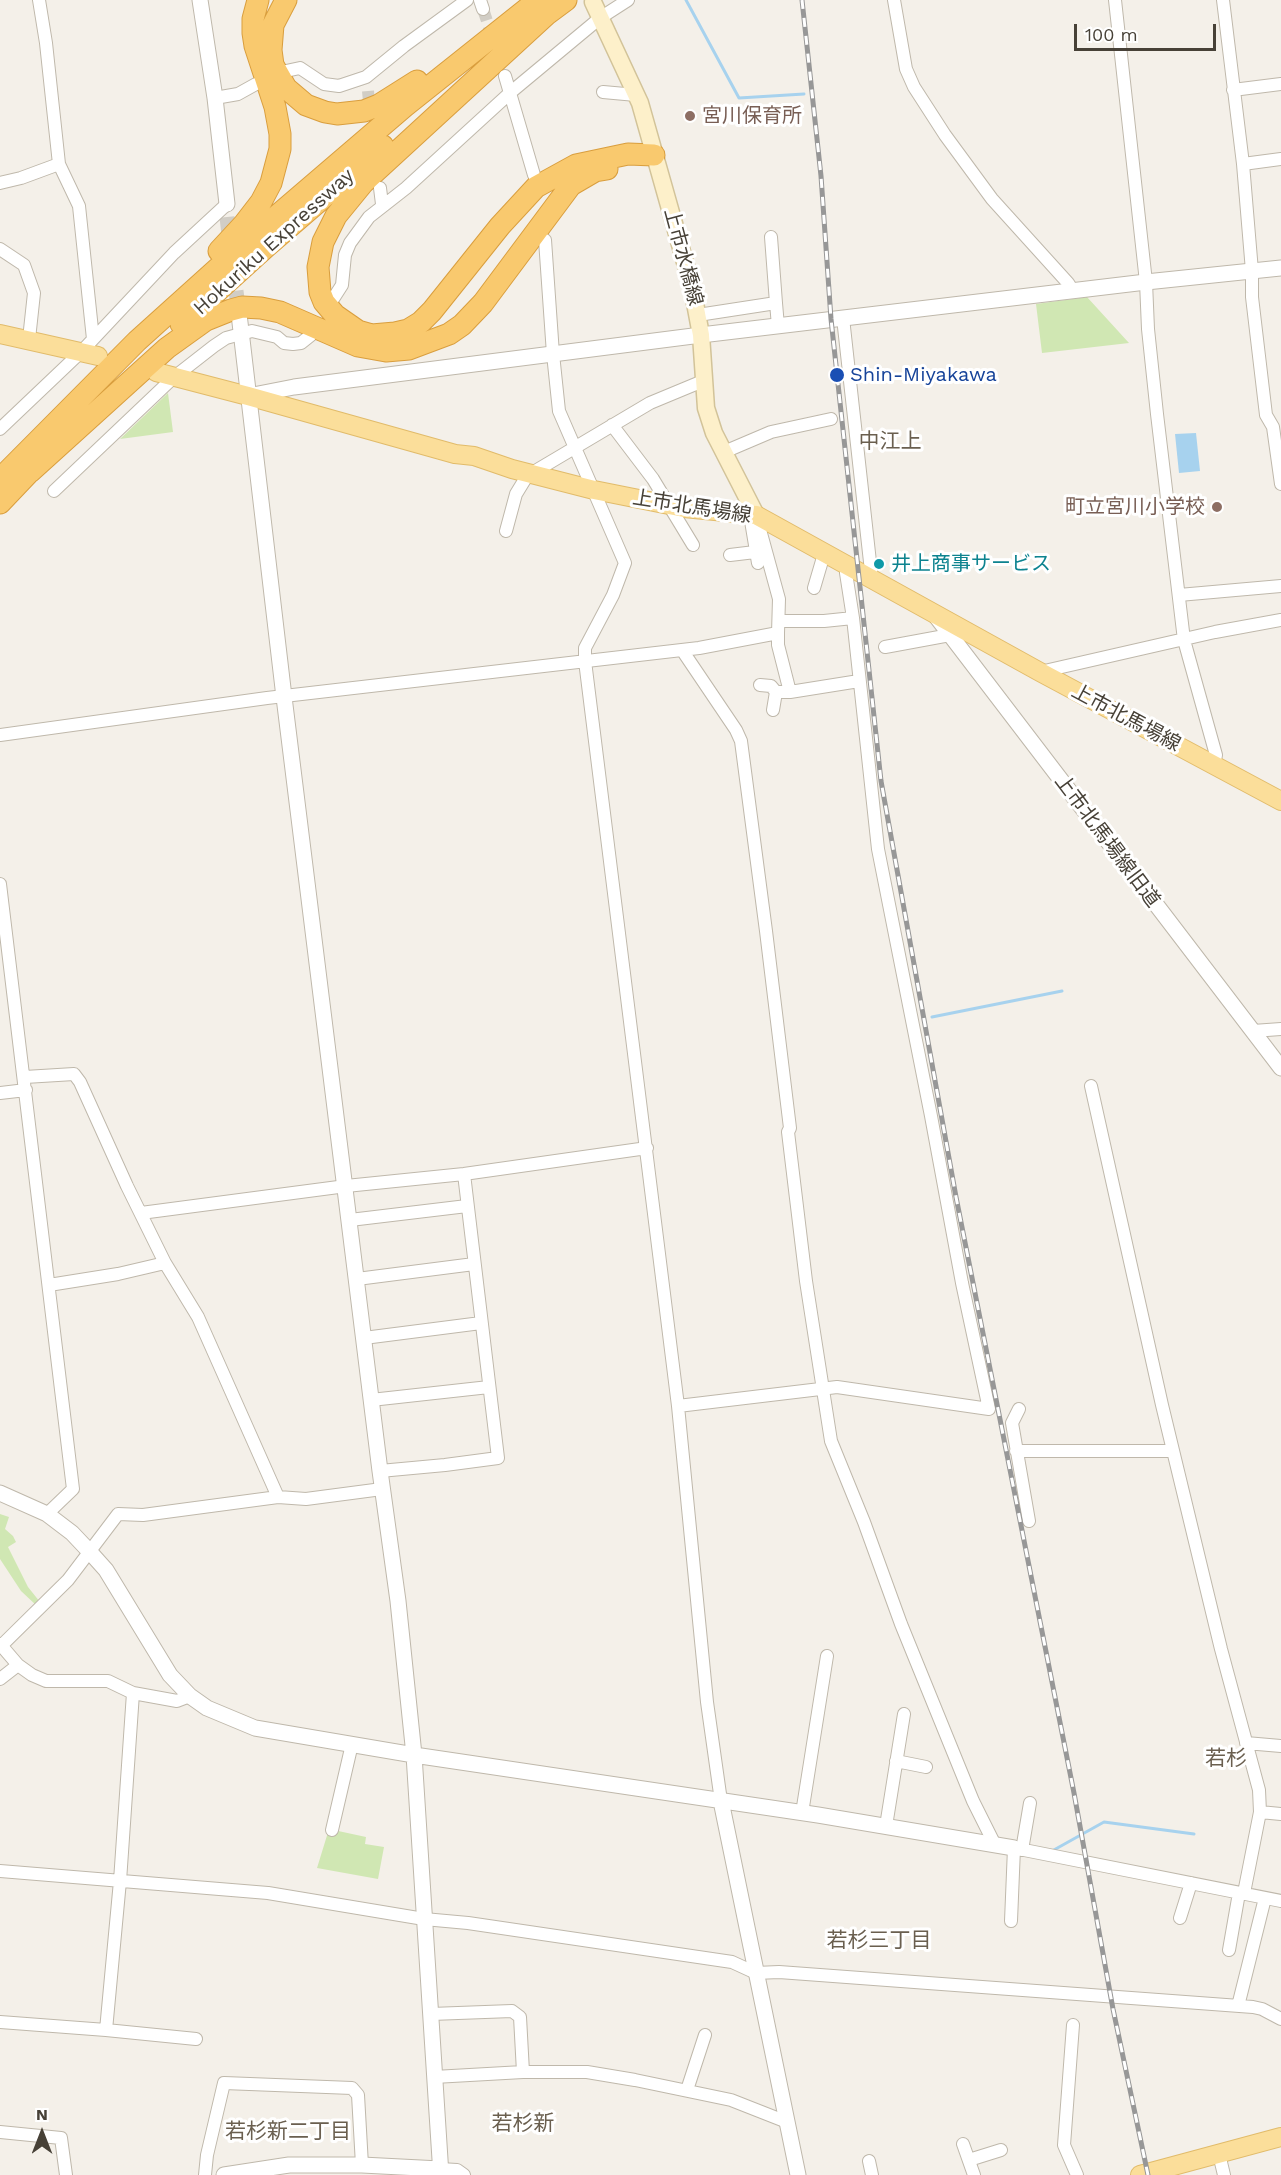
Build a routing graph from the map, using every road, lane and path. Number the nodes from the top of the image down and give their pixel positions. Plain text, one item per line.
1 (39, 0) edge
2 (200, 0) edge
3 (258, 0) edge
4 (286, 0) edge
5 (467, 0) edge
6 (529, 0) edge
7 (566, 0) edge
8 (628, 0) edge
9 (894, 0) edge
10 (1115, 0) edge
11 (1223, 0) edge
12 (593, 2) dead end
13 (542, 8) edge
14 (600, 18) junction
15 (286, 70) dead end
16 (505, 76) dead end
17 (366, 77) junction
18 (256, 84) dead end
19 (1281, 84) edge
20 (1233, 90) junction
21 (368, 91) tunnel mouth
22 (511, 92) junction
23 (603, 92) dead end
24 (636, 95) junction
25 (215, 98) junction
26 (654, 155) junction
27 (1281, 159) edge
28 (59, 164) junction
29 (1243, 164) junction
30 (534, 176) dead end
31 (0, 183) edge
32 (380, 188) dead end
33 (382, 204) junction
34 (227, 211) joint
35 (771, 237) dead end
36 (545, 240) dead end
37 (0, 249) edge
38 (1281, 268) edge
39 (1252, 272) junction
40 (1146, 282) junction
41 (1073, 291) junction
42 (333, 299) dead end
43 (776, 303) junction
44 (239, 314) tunnel mouth
45 (698, 315) junction
46 (843, 318) junction
47 (778, 326) junction
48 (242, 333) junction
49 (0, 334) edge
50 (310, 335) dead end
51 (701, 335) junction
52 (29, 339) junction
53 (91, 349) junction
54 (553, 354) junction
55 (165, 375) junction
56 (703, 381) junction
57 (249, 396) junction
58 (78, 399) junction
59 (831, 419) dead end
60 (612, 425) junction
61 (0, 429) edge
62 (574, 448) junction
63 (724, 452) junction
64 (30, 472) junction
65 (534, 473) junction
66 (0, 479) edge
67 (1281, 484) edge
68 (594, 490) junction
69 (54, 491) dead end
70 (0, 503) edge
71 (669, 505) junction
72 (756, 515) junction
73 (506, 531) dead end
74 (693, 545) dead end
75 (824, 554) junction
76 (730, 555) dead end
77 (848, 567) junction
78 (872, 580) junction
79 (1281, 586) edge
80 (814, 588) dead end
81 (1179, 595) junction
82 (934, 613) junction
83 (852, 618) junction
84 (1281, 620) edge
85 (779, 627) junction
86 (950, 635) junction
87 (1185, 640) junction
88 (885, 647) dead end
89 (682, 650) junction
90 (585, 662) junction
91 (1040, 672) junction
92 (859, 681) junction
93 (760, 685) dead end
94 (790, 692) junction
95 (776, 693) junction
96 (284, 697) junction
97 (773, 710) dead end
98 (0, 735) edge
99 (1214, 765) junction
100 (1281, 801) edge
101 (0, 884) edge
102 (1281, 1029) edge
103 (1253, 1031) junction
104 (1281, 1068) edge
105 (26, 1084) junction
106 (1091, 1086) dead end
107 (0, 1093) edge
108 (647, 1148) junction
109 (464, 1174) junction
110 (346, 1186) junction
111 (466, 1206) junction
112 (141, 1213) junction
113 (350, 1220) junction
114 (165, 1263) junction
115 (474, 1264) junction
116 (357, 1279) junction
117 (49, 1286) junction
118 (481, 1323) junction
119 (363, 1338) junction
120 (489, 1387) junction
121 (821, 1389) junction
122 (371, 1400) junction
123 (678, 1406) junction
124 (1019, 1409) dead end
125 (1016, 1451) junction
126 (1173, 1451) junction
127 (380, 1471) junction
128 (382, 1489) junction
129 (0, 1493) edge
130 (278, 1497) junction
131 (47, 1514) junction
132 (1029, 1521) dead end
133 (89, 1551) junction
134 (1, 1645) edge
135 (827, 1656) dead end
136 (18, 1665) junction
137 (0, 1679) edge
138 (133, 1693) junction
139 (190, 1696) junction
140 (904, 1714) dead end
141 (1246, 1743) junction
142 (352, 1744) junction
143 (1281, 1746) edge
144 (414, 1755) junction
145 (896, 1761) junction
146 (926, 1767) dead end
147 (721, 1801) junction
148 (1030, 1803) dead end
149 (1260, 1812) junction
150 (802, 1813) junction
151 (1281, 1814) edge
152 (885, 1826) junction
153 (332, 1830) dead end
154 (995, 1845) junction
155 (1018, 1849) junction
156 (0, 1871) edge
157 (120, 1881) junction
158 (1191, 1883) junction
159 (1241, 1893) junction
160 (1265, 1898) junction
161 (1281, 1901) edge
162 (1180, 1918) dead end
163 (424, 1919) junction
164 (1011, 1921) dead end
165 (1229, 1950) dead end
166 (756, 1973) junction
167 (1238, 2006) junction
168 (430, 2014) junction
169 (1281, 2019) edge
170 (0, 2022) edge
171 (1073, 2025) dead end
172 (106, 2030) junction
173 (705, 2035) dead end
174 (196, 2039) dead end
175 (523, 2072) junction
176 (434, 2077) junction
177 (687, 2090) junction
178 (787, 2122) junction
179 (0, 2132) edge
180 (1281, 2138) edge
181 (963, 2144) dead end
182 (1000, 2150) dead end
183 (1219, 2154) junction
184 (969, 2160) junction
185 (869, 2161) dead end
186 (362, 2165) junction
187 (294, 2170) edge
188 (441, 2172) edge
189 (66, 2175) edge
190 (205, 2175) edge
191 (224, 2175) edge
192 (464, 2175) edge
193 (798, 2175) edge
194 (872, 2175) edge
195 (974, 2175) edge
196 (1077, 2175) edge
197 (1140, 2175) edge
198 (1224, 2175) edge

1 - 28 street
2 - 25 street
3 - 58 highway
4 - 6 highway
5 - 17 street
7 - 13 highway, Hokuriku Expressway
8 - 14 street
9 - 41 street
10 - 40 street
11 - 20 street
12 - 14 main road, 上市水橋線
13 - 26 highway
13 - 58 highway, Hokuriku Expressway
13 - 64 highway, Hokuriku Expressway
14 - 22 street
14 - 24 main road, 上市水橋線
15 - 17 street
16 - 22 street
17 - 21 street
18 - 25 street
19 - 20 street
20 - 29 street
22 - 30 street
22 - 33 street
23 - 24 street
24 - 26 main road, 上市水橋線
25 - 34 street
26 - 45 main road, 上市水橋線
26 - 64 highway
27 - 29 street
28 - 31 street
28 - 53 street
29 - 39 street
32 - 33 street
33 - 42 street
34 - 53 street
35 - 43 street
36 - 54 street
37 - 52 street
38 - 39 street
39 - 40 street
39 - 67 street
40 - 41 street
40 - 81 street
41 - 46 street
43 - 45 street
43 - 47 street
44 - 48 street
45 - 51 main road, 上市水橋線
46 - 47 street
46 - 78 street
47 - 51 street
48 - 50 street
48 - 55 street
48 - 57 street
49 - 52 main road
51 - 54 street
51 - 56 main road, 上市水橋線
52 - 53 main road
53 - 61 street
54 - 57 street
54 - 62 street
55 - 57 main road, 上市北馬場線
55 - 69 street
56 - 60 street
56 - 63 main road, 上市水橋線
57 - 65 main road, 上市北馬場線
57 - 96 street
58 - 66 highway, Hokuriku Expressway
59 - 63 street
60 - 62 street
60 - 71 street
62 - 65 street
62 - 68 street
63 - 72 main road, 上市水橋線
64 - 70 highway, Hokuriku Expressway
65 - 68 main road, 上市北馬場線
65 - 73 street
68 - 71 main road, 上市北馬場線
68 - 90 street
71 - 72 main road, 上市北馬場線
71 - 74 street
72 - 75 main road, 上市北馬場線
72 - 76 street
72 - 85 street
75 - 77 main road, 上市北馬場線
75 - 80 street
77 - 78 main road, 上市北馬場線
77 - 83 street
78 - 82 main road, 上市北馬場線
79 - 81 street
81 - 87 street
82 - 86 street, 上市北馬場線旧道
82 - 91 main road, 上市北馬場線
83 - 85 street
83 - 92 street
84 - 87 street
85 - 89 street
85 - 94 street
86 - 88 street
86 - 103 street, 上市北馬場線旧道
87 - 91 street
87 - 99 street
89 - 90 street
89 - 121 street
90 - 96 street
90 - 108 street
91 - 99 main road, 上市北馬場線
92 - 94 street
92 - 121 street
93 - 95 street
94 - 95 street
95 - 97 street
96 - 98 street
96 - 110 street
99 - 100 main road, 上市北馬場線
101 - 105 street
102 - 103 street
103 - 104 street, 上市北馬場線旧道
105 - 107 street
105 - 112 street
105 - 117 street
106 - 126 street
108 - 109 street
108 - 123 street
109 - 110 street
109 - 111 street
110 - 112 street
110 - 113 street
111 - 113 street
111 - 115 street
112 - 114 street
113 - 116 street
114 - 117 street
114 - 130 street
115 - 116 street
115 - 118 street
116 - 119 street
117 - 131 street
118 - 119 street
118 - 120 street
119 - 122 street
120 - 122 street
120 - 127 street
121 - 123 street
121 - 154 street
122 - 127 street
123 - 147 street
124 - 125 street
125 - 126 street
125 - 132 street
126 - 141 street
127 - 128 street
128 - 130 street
128 - 144 street
129 - 131 street
130 - 133 street
131 - 133 street
133 - 134 street
133 - 139 street
134 - 136 street
135 - 150 street
136 - 137 street
136 - 138 street
138 - 139 street
138 - 157 street
139 - 142 street
140 - 145 street
141 - 143 street
141 - 149 street
142 - 144 street
142 - 153 street
144 - 147 street
144 - 163 street
145 - 146 street
145 - 152 street
147 - 150 street
147 - 166 street
148 - 155 street
149 - 151 street
149 - 159 street
150 - 152 street
152 - 154 street
154 - 155 street
155 - 158 street
155 - 164 street
156 - 157 street
157 - 163 street
157 - 172 street
158 - 159 street
158 - 162 street
159 - 160 street
159 - 165 street
160 - 161 street
160 - 167 street
163 - 166 street
163 - 168 street
166 - 167 street
166 - 178 street
167 - 169 street
168 - 175 street
168 - 176 street
170 - 172 street
171 - 196 street
172 - 174 street
173 - 177 street
175 - 176 street
175 - 177 street
176 - 188 street
177 - 178 street
178 - 193 street
179 - 189 street
180 - 183 main road
181 - 184 street
182 - 184 street
183 - 197 main road
183 - 198 street
184 - 195 street
185 - 194 street
186 - 187 street
186 - 188 street
186 - 190 street
187 - 191 street
188 - 192 street

